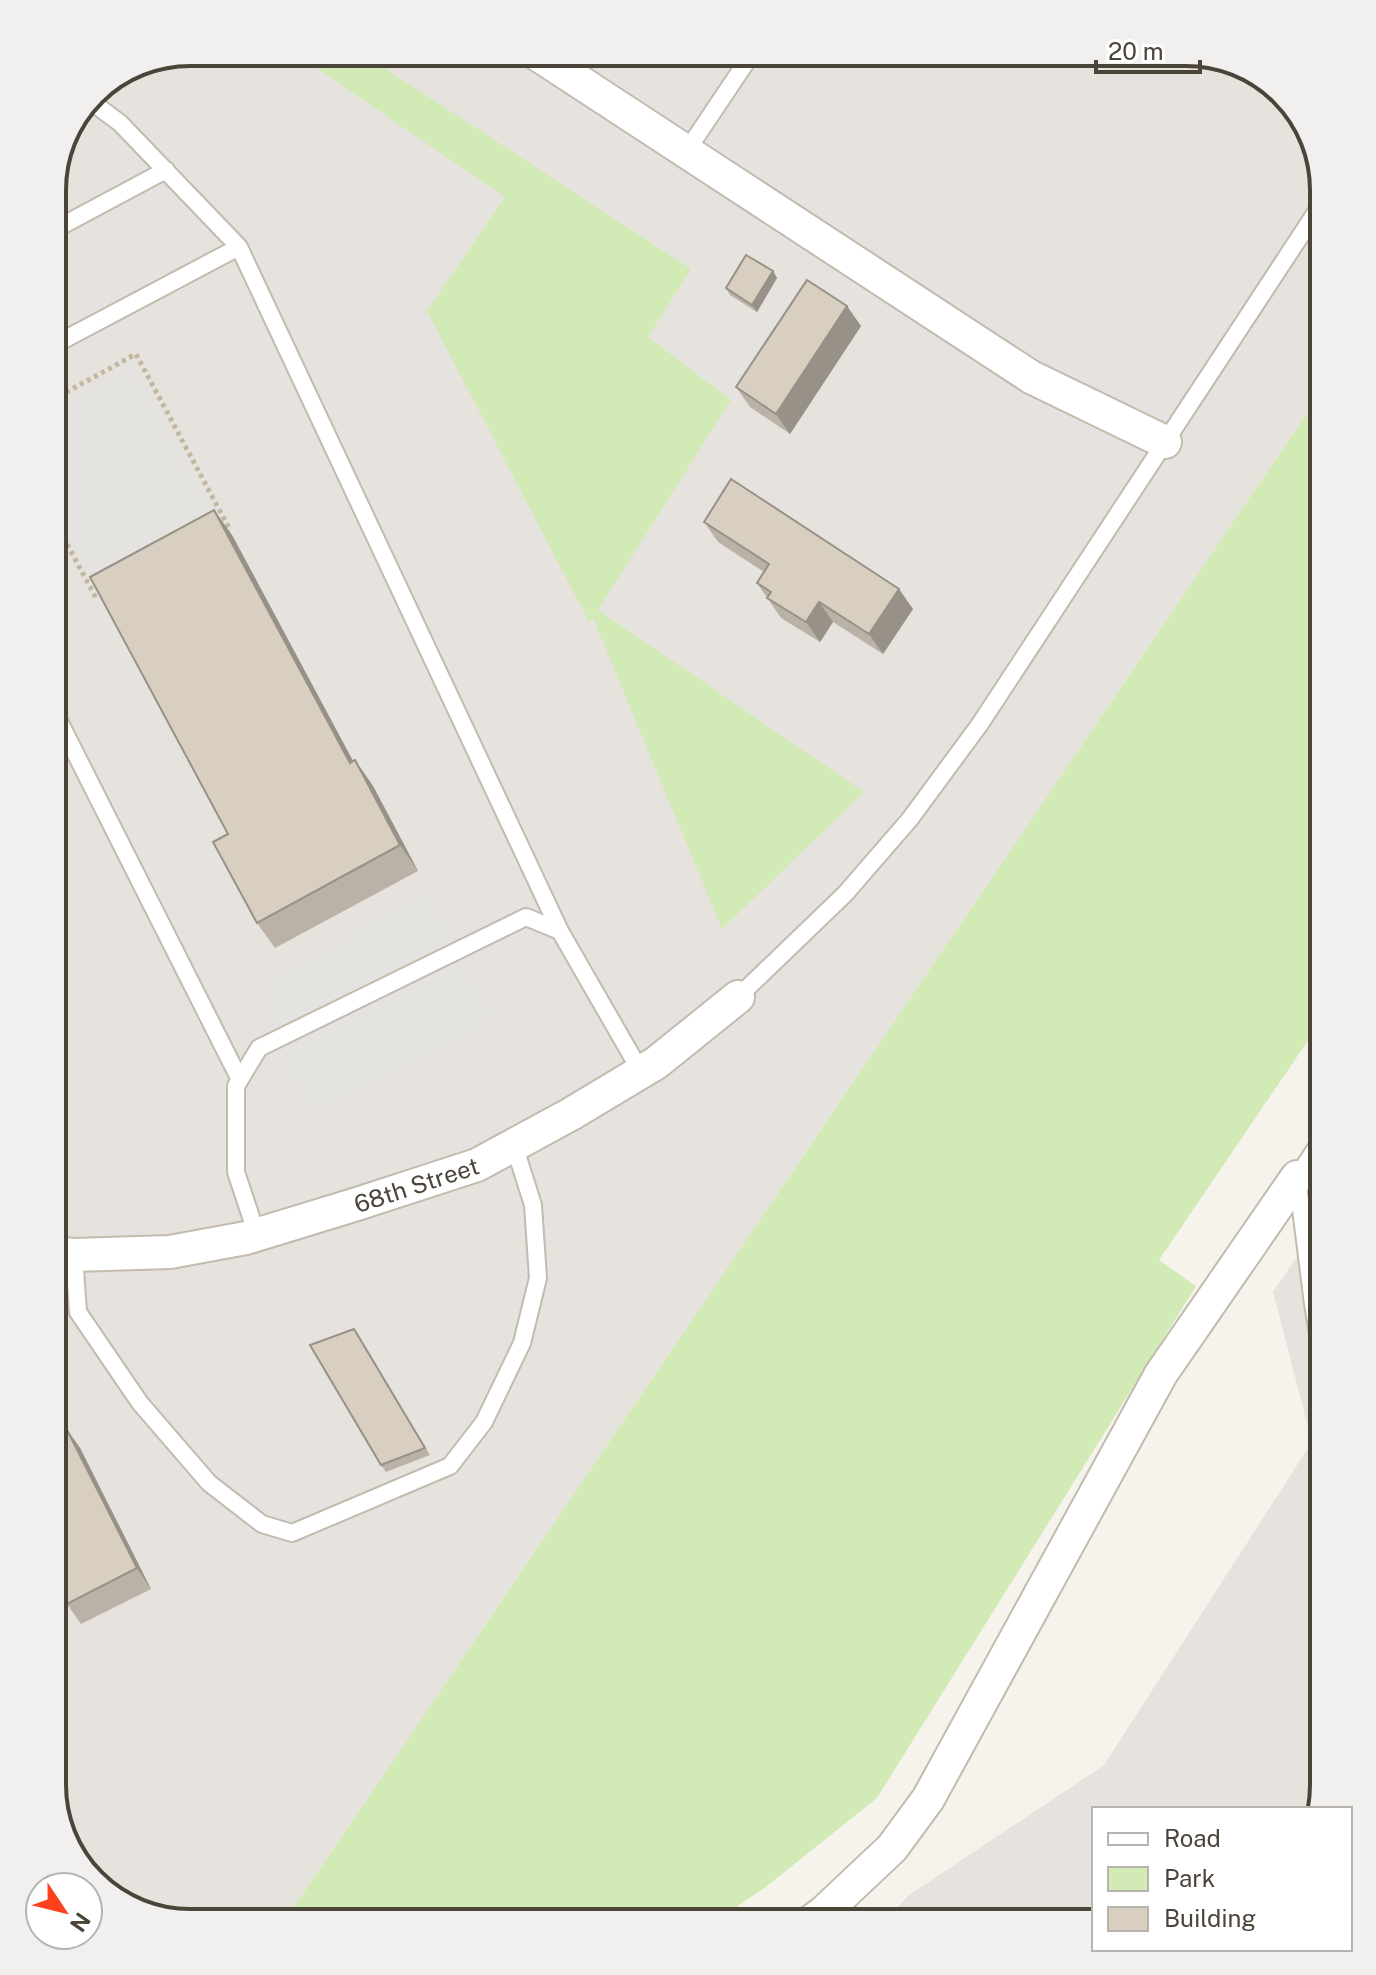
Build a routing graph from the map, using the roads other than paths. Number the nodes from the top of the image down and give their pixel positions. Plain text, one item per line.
1 (555, 66) edge
2 (744, 66) edge
3 (99, 107) edge
4 (686, 152) junction
5 (166, 170) junction
6 (1310, 221) edge
7 (66, 224) edge
8 (239, 247) junction
9 (66, 339) edge
10 (1165, 442) junction
11 (66, 735) edge
12 (560, 931) junction
13 (738, 997) joint
14 (641, 1072) junction
15 (240, 1080) junction
16 (514, 1145) junction
17 (1310, 1157) edge
18 (1297, 1177) junction
19 (1310, 1211) edge
20 (1302, 1215) junction
21 (257, 1235) junction
22 (66, 1254) edge
23 (66, 1266) edge
24 (1310, 1280) edge
25 (827, 1909) edge

1 - 4 street
2 - 4 lane
3 - 5 lane
4 - 10 street
5 - 7 lane
5 - 8 lane
6 - 10 lane
8 - 9 lane
8 - 12 lane
10 - 13 lane
11 - 15 lane
12 - 14 lane
12 - 15 lane
13 - 14 street, 68th Street
14 - 16 street, 68th Street
15 - 21 lane
16 - 21 street, 68th Street
16 - 23 lane
17 - 18 lane
18 - 20 lane
18 - 25 street
19 - 20 lane
20 - 24 lane
21 - 22 street, 68th Street

